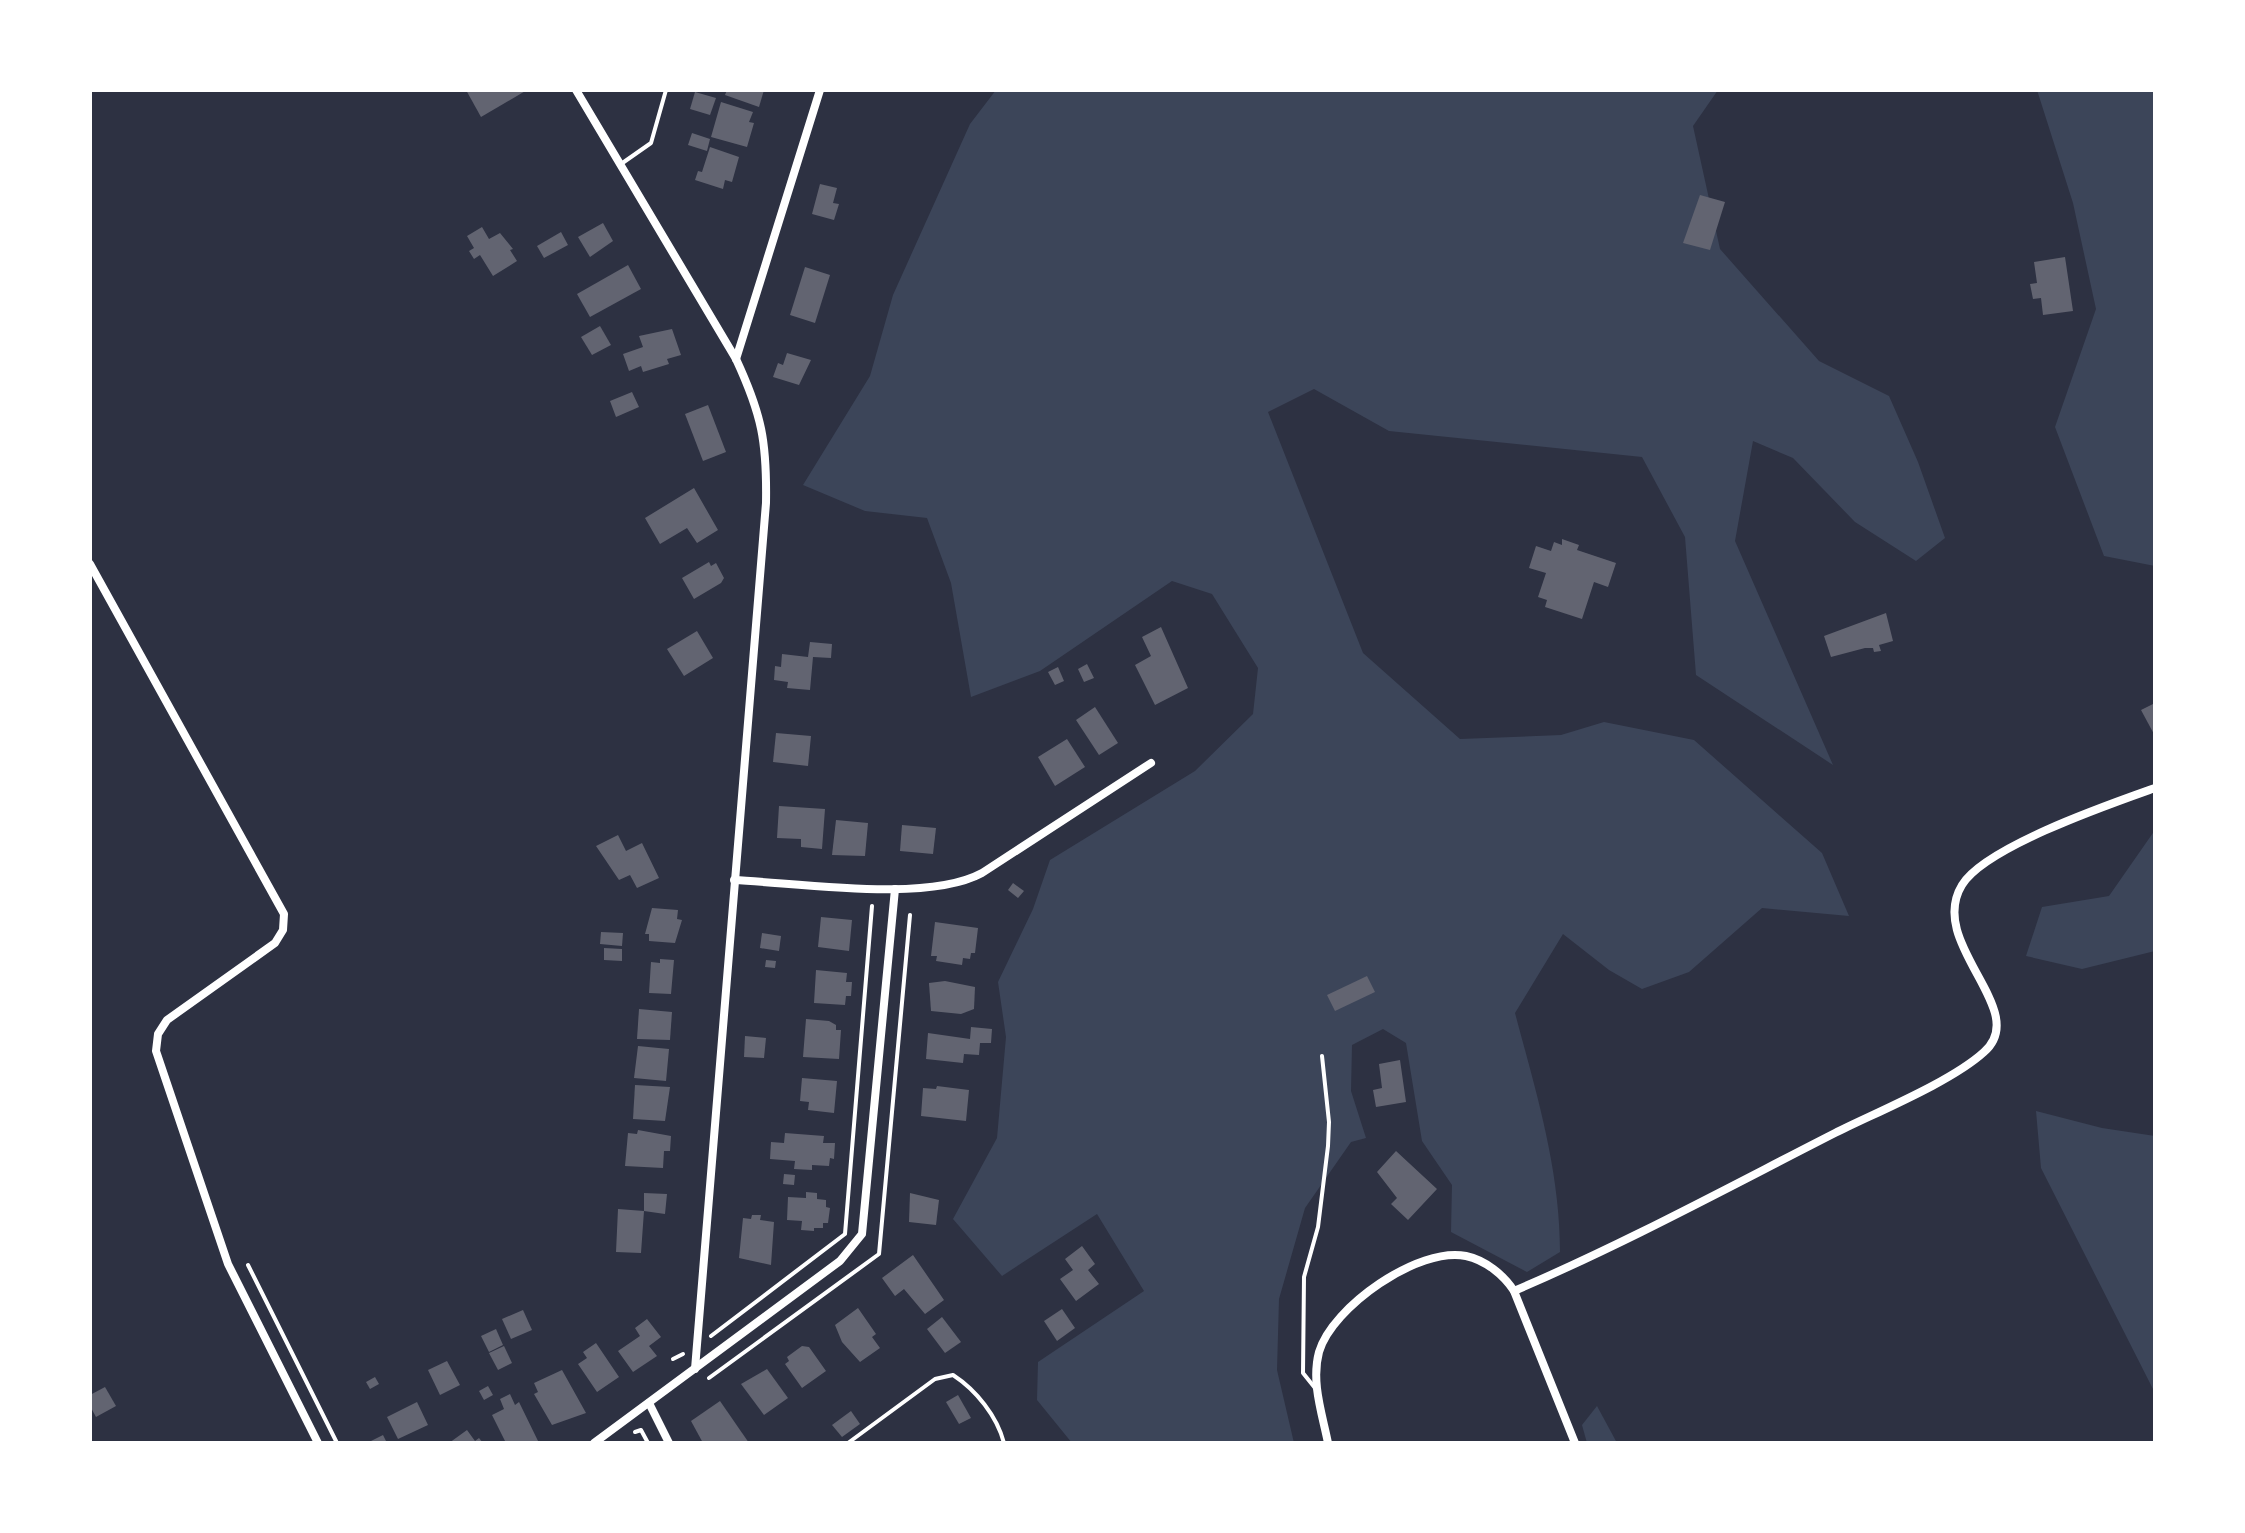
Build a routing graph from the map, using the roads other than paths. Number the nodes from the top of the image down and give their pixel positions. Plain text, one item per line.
1 (576, 90) edge
2 (666, 90) edge
3 (820, 90) edge
4 (621, 164) junction
5 (736, 359) junction
6 (90, 564) edge
7 (1151, 763) dead end
8 (2155, 788) edge
9 (734, 880) junction
10 (895, 889) junction
11 (1322, 1056) dead end
12 (1514, 1291) junction
13 (695, 1369) junction
14 (1316, 1390) junction
15 (649, 1403) junction
16 (318, 1443) edge
17 (594, 1443) edge
18 (669, 1443) edge
19 (848, 1443) edge
20 (1004, 1443) edge
21 (1328, 1443) edge
22 (1575, 1443) edge

1 - 4 street
2 - 4 lane
3 - 5 street
4 - 5 street
5 - 9 street
6 - 16 street
7 - 10 street
8 - 12 street
9 - 10 street
9 - 13 street
10 - 13 street
11 - 14 lane
12 - 14 street
12 - 22 street
13 - 15 street
14 - 21 street
15 - 17 street
15 - 18 street
19 - 20 lane

